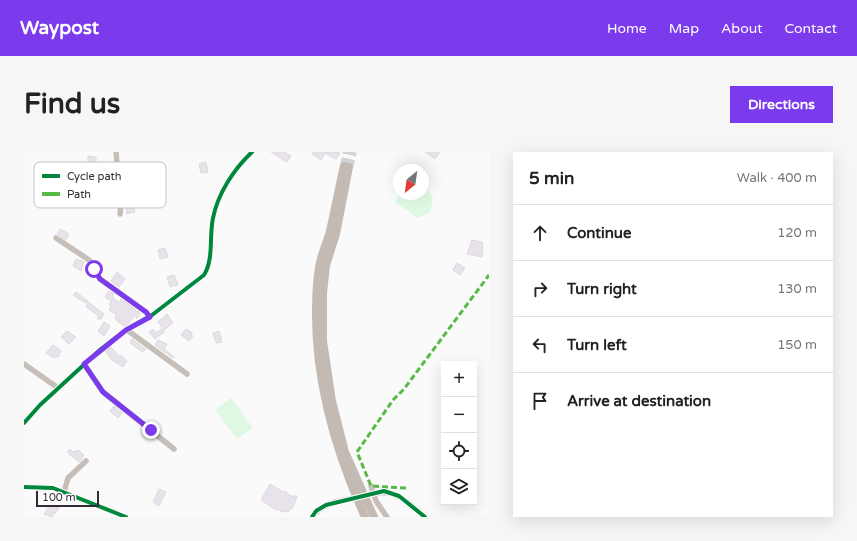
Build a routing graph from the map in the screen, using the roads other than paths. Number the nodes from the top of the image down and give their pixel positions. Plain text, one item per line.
1 (116, 152) edge
2 (252, 152) edge
3 (117, 162) edge
4 (120, 208) edge
5 (120, 214) dead end
6 (56, 238) dead end
7 (150, 317) junction
8 (127, 330) junction
9 (24, 364) edge
10 (84, 364) junction
11 (187, 374) dead end
12 (58, 388) junction
13 (24, 424) edge
14 (174, 449) dead end
15 (86, 461) dead end
16 (371, 486) dead end
17 (24, 487) edge
18 (64, 492) junction
19 (126, 517) edge
20 (312, 517) edge
21 (365, 517) edge
22 (374, 517) edge
23 (387, 517) edge
24 (425, 517) edge

1 - 3 street
2 - 7 street
4 - 5 street
6 - 7 street
7 - 8 street
8 - 10 street
8 - 11 street
9 - 12 street
10 - 12 street
10 - 14 street
12 - 13 street
15 - 18 street
16 - 23 street
17 - 18 street
18 - 19 street
20 - 24 street, bridge
21 - 22 highway

